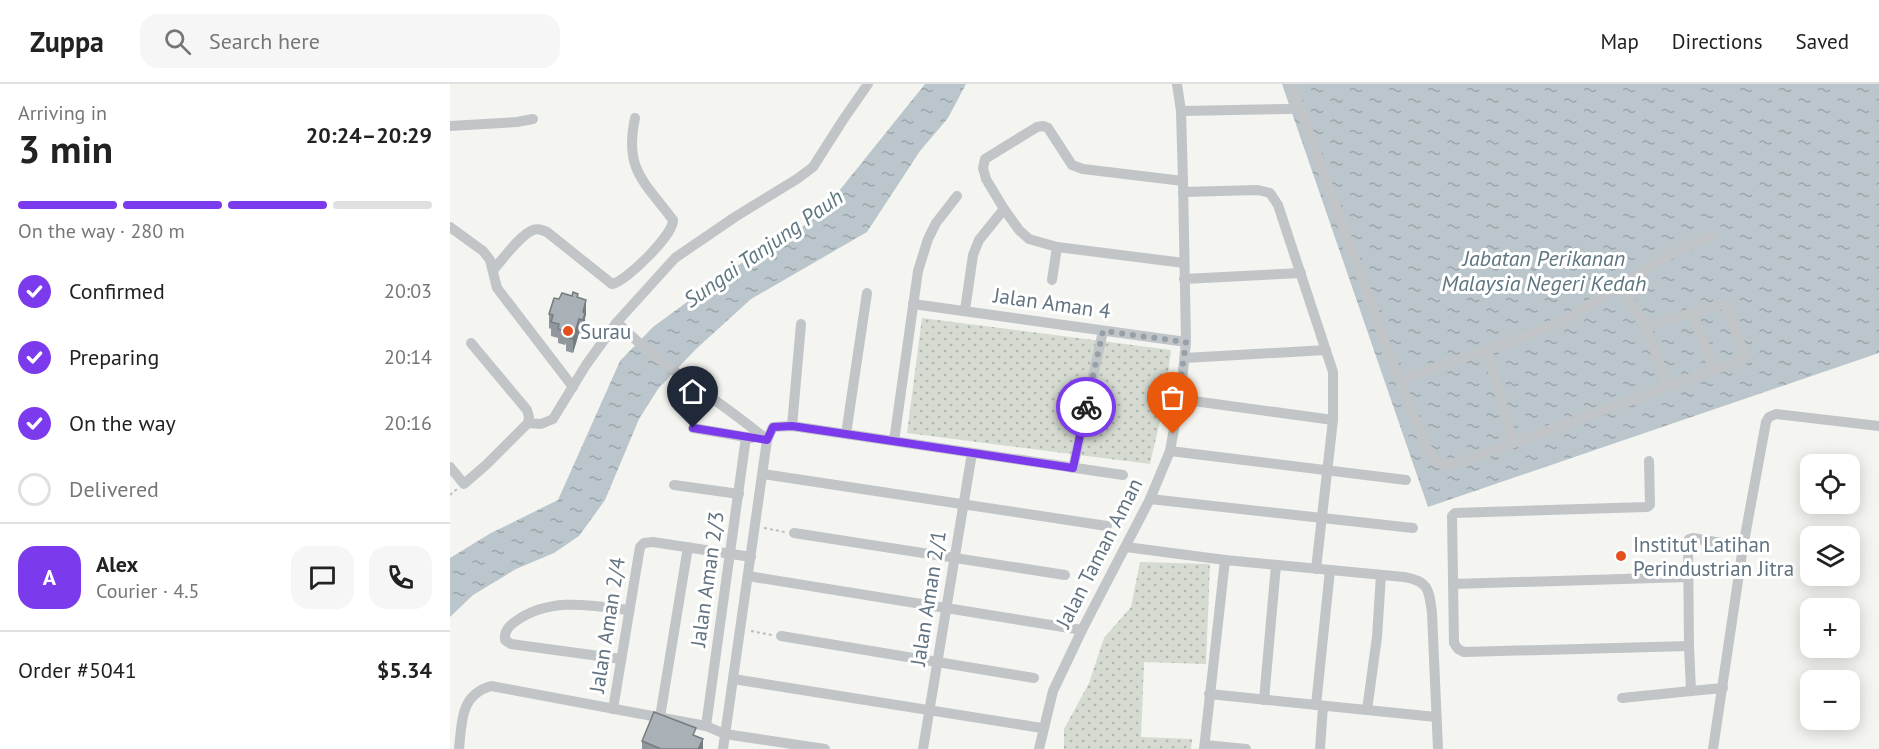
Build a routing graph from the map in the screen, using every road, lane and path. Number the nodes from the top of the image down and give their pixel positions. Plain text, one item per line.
1 (868, 84) edge
2 (1177, 84) edge
3 (1291, 84) edge
4 (1290, 109) dead end
5 (1180, 111) junction
6 (635, 118) dead end
7 (533, 119) dead end
8 (450, 126) edge
9 (1183, 186) junction
10 (957, 196) dead end
11 (1004, 209) junction
12 (450, 227) edge
13 (1711, 236) dead end
14 (1057, 247) junction
15 (1184, 263) junction
16 (494, 269) junction
17 (1301, 273) junction
18 (1184, 279) junction
19 (1052, 280) dead end
20 (1617, 288) junction
21 (867, 293) dead end
22 (913, 304) junction
23 (965, 310) junction
24 (1693, 312) junction
25 (801, 324) dead end
26 (621, 326) junction
27 (1647, 326) junction
28 (1103, 331) junction
29 (1186, 342) junction
30 (471, 343) dead end
31 (1326, 350) junction
32 (1487, 350) junction
33 (1185, 358) junction
34 (1714, 371) junction
35 (1400, 380) junction
36 (573, 387) junction
37 (1667, 388) junction
38 (1179, 399) junction
39 (1333, 420) junction
40 (528, 423) junction
41 (792, 426) junction
42 (1879, 426) edge
43 (693, 428) dead end
44 (846, 434) junction
45 (746, 437) junction
46 (767, 440) junction
47 (894, 441) junction
48 (1513, 442) junction
49 (1170, 451) junction
50 (972, 453) junction
51 (1649, 461) dead end
52 (450, 467) edge
53 (1073, 468) junction
54 (1327, 470) junction
55 (763, 474) junction
56 (1123, 475) dead end
57 (1406, 480) dead end
58 (674, 485) dead end
59 (739, 494) junction
60 (1150, 499) junction
61 (963, 504) junction
62 (1322, 519) junction
63 (1107, 526) dead end
64 (755, 527) junction
65 (1413, 528) dead end
66 (794, 533) joint
67 (688, 547) junction
68 (1126, 547) junction
69 (1743, 547) junction
70 (731, 554) junction
71 (750, 557) junction
72 (954, 559) junction
73 (1226, 560) junction
74 (1276, 565) junction
75 (1317, 569) junction
76 (1330, 570) junction
77 (1065, 575) dead end
78 (1381, 575) junction
79 (748, 576) junction
80 (1689, 577) junction
81 (1453, 584) junction
82 (946, 608) junction
83 (628, 610) junction
84 (740, 629) junction
85 (1082, 630) junction
86 (781, 636) joint
87 (1689, 646) junction
88 (621, 659) junction
89 (937, 662) junction
90 (1034, 678) dead end
91 (733, 679) junction
92 (1723, 688) junction
93 (1691, 691) junction
94 (1209, 694) junction
95 (1622, 698) dead end
96 (1264, 700) junction
97 (1319, 705) junction
98 (613, 709) junction
99 (929, 710) junction
100 (1367, 710) junction
101 (660, 717) junction
102 (1436, 717) junction
103 (706, 726) junction
104 (1042, 728) junction
105 (725, 734) junction
106 (1205, 747) edge
107 (459, 749) edge
108 (723, 749) edge
109 (825, 749) edge
110 (923, 749) edge
111 (1039, 749) edge
112 (1246, 749) edge
113 (1320, 749) edge
114 (1438, 749) edge
115 (1713, 749) edge

1 - 26 street
2 - 5 street, Jalan Taman Aman
3 - 35 street
4 - 5 street
5 - 9 street, Jalan Taman Aman
6 - 16 street
7 - 8 street
9 - 11 street
9 - 15 street, Jalan Taman Aman
9 - 17 street
10 - 22 street
11 - 14 street
11 - 23 street
12 - 16 street
13 - 20 street
14 - 15 street
14 - 19 street
15 - 18 street, Jalan Taman Aman
16 - 36 street
17 - 18 street
17 - 31 street
18 - 29 street, Jalan Taman Aman
20 - 27 street
20 - 32 street
21 - 44 street
22 - 23 street, Jalan Aman 4
22 - 47 street
23 - 28 street, Jalan Aman 4
24 - 27 street
24 - 34 street
24 - 34 street
25 - 41 street
26 - 36 street
26 - 46 street
27 - 37 street
28 - 29 street, Jalan Aman 4
28 - 53 street
29 - 33 street, Jalan Taman Aman
30 - 40 street
31 - 33 street
31 - 39 street
32 - 35 street
32 - 48 street
33 - 38 street, Jalan Taman Aman
34 - 37 street
35 - 48 street
36 - 40 street
37 - 48 street
38 - 39 street
38 - 49 street, Jalan Taman Aman
39 - 54 street
40 - 52 street
41 - 44 street
41 - 46 street
42 - 69 street
43 - 45 street
44 - 47 street
45 - 46 street
45 - 59 street, Jalan Aman 2/3
46 - 55 street
47 - 50 street
49 - 54 street
49 - 60 street, Jalan Taman Aman
50 - 53 street
50 - 61 street, Jalan Aman 2/1
51 - 81 street
53 - 56 street
54 - 57 street
54 - 62 street
55 - 61 street
55 - 64 street
58 - 59 street
59 - 70 street, Jalan Aman 2/3
60 - 62 street
60 - 68 street, Jalan Taman Aman
61 - 63 street
61 - 72 street, Jalan Aman 2/1
62 - 65 street
62 - 75 street
64 - 66 path
64 - 71 street
66 - 72 street
67 - 70 street
67 - 83 street, Jalan Aman 2/4
67 - 101 street
68 - 73 street
68 - 85 street, Jalan Taman Aman
69 - 80 street
69 - 92 street
70 - 71 street
70 - 103 street, Jalan Aman 2/3
71 - 79 street
72 - 77 street
72 - 82 street, Jalan Aman 2/1
73 - 74 street
73 - 94 street
74 - 75 street
74 - 96 street
75 - 76 street
76 - 78 street
76 - 97 street
78 - 100 street
78 - 102 street
79 - 82 street
79 - 84 street
80 - 81 street
80 - 87 street
81 - 87 street
82 - 85 street
82 - 89 street, Jalan Aman 2/1
83 - 88 street, Jalan Aman 2/4
83 - 88 street
84 - 86 path
84 - 91 street
85 - 104 street, Jalan Taman Aman
86 - 89 street
87 - 93 street
88 - 98 street, Jalan Aman 2/4
89 - 90 street
89 - 99 street, Jalan Aman 2/1
91 - 99 street
91 - 105 street
92 - 93 street
92 - 115 street
93 - 95 street
94 - 96 street
94 - 106 street
96 - 97 street
97 - 100 street
97 - 113 street
98 - 101 street
98 - 107 street
99 - 104 street
99 - 110 street, Jalan Aman 2/1
100 - 102 street
101 - 103 street
102 - 114 street
103 - 105 street
104 - 111 street, Jalan Taman Aman
105 - 108 street
105 - 109 street
106 - 112 street

